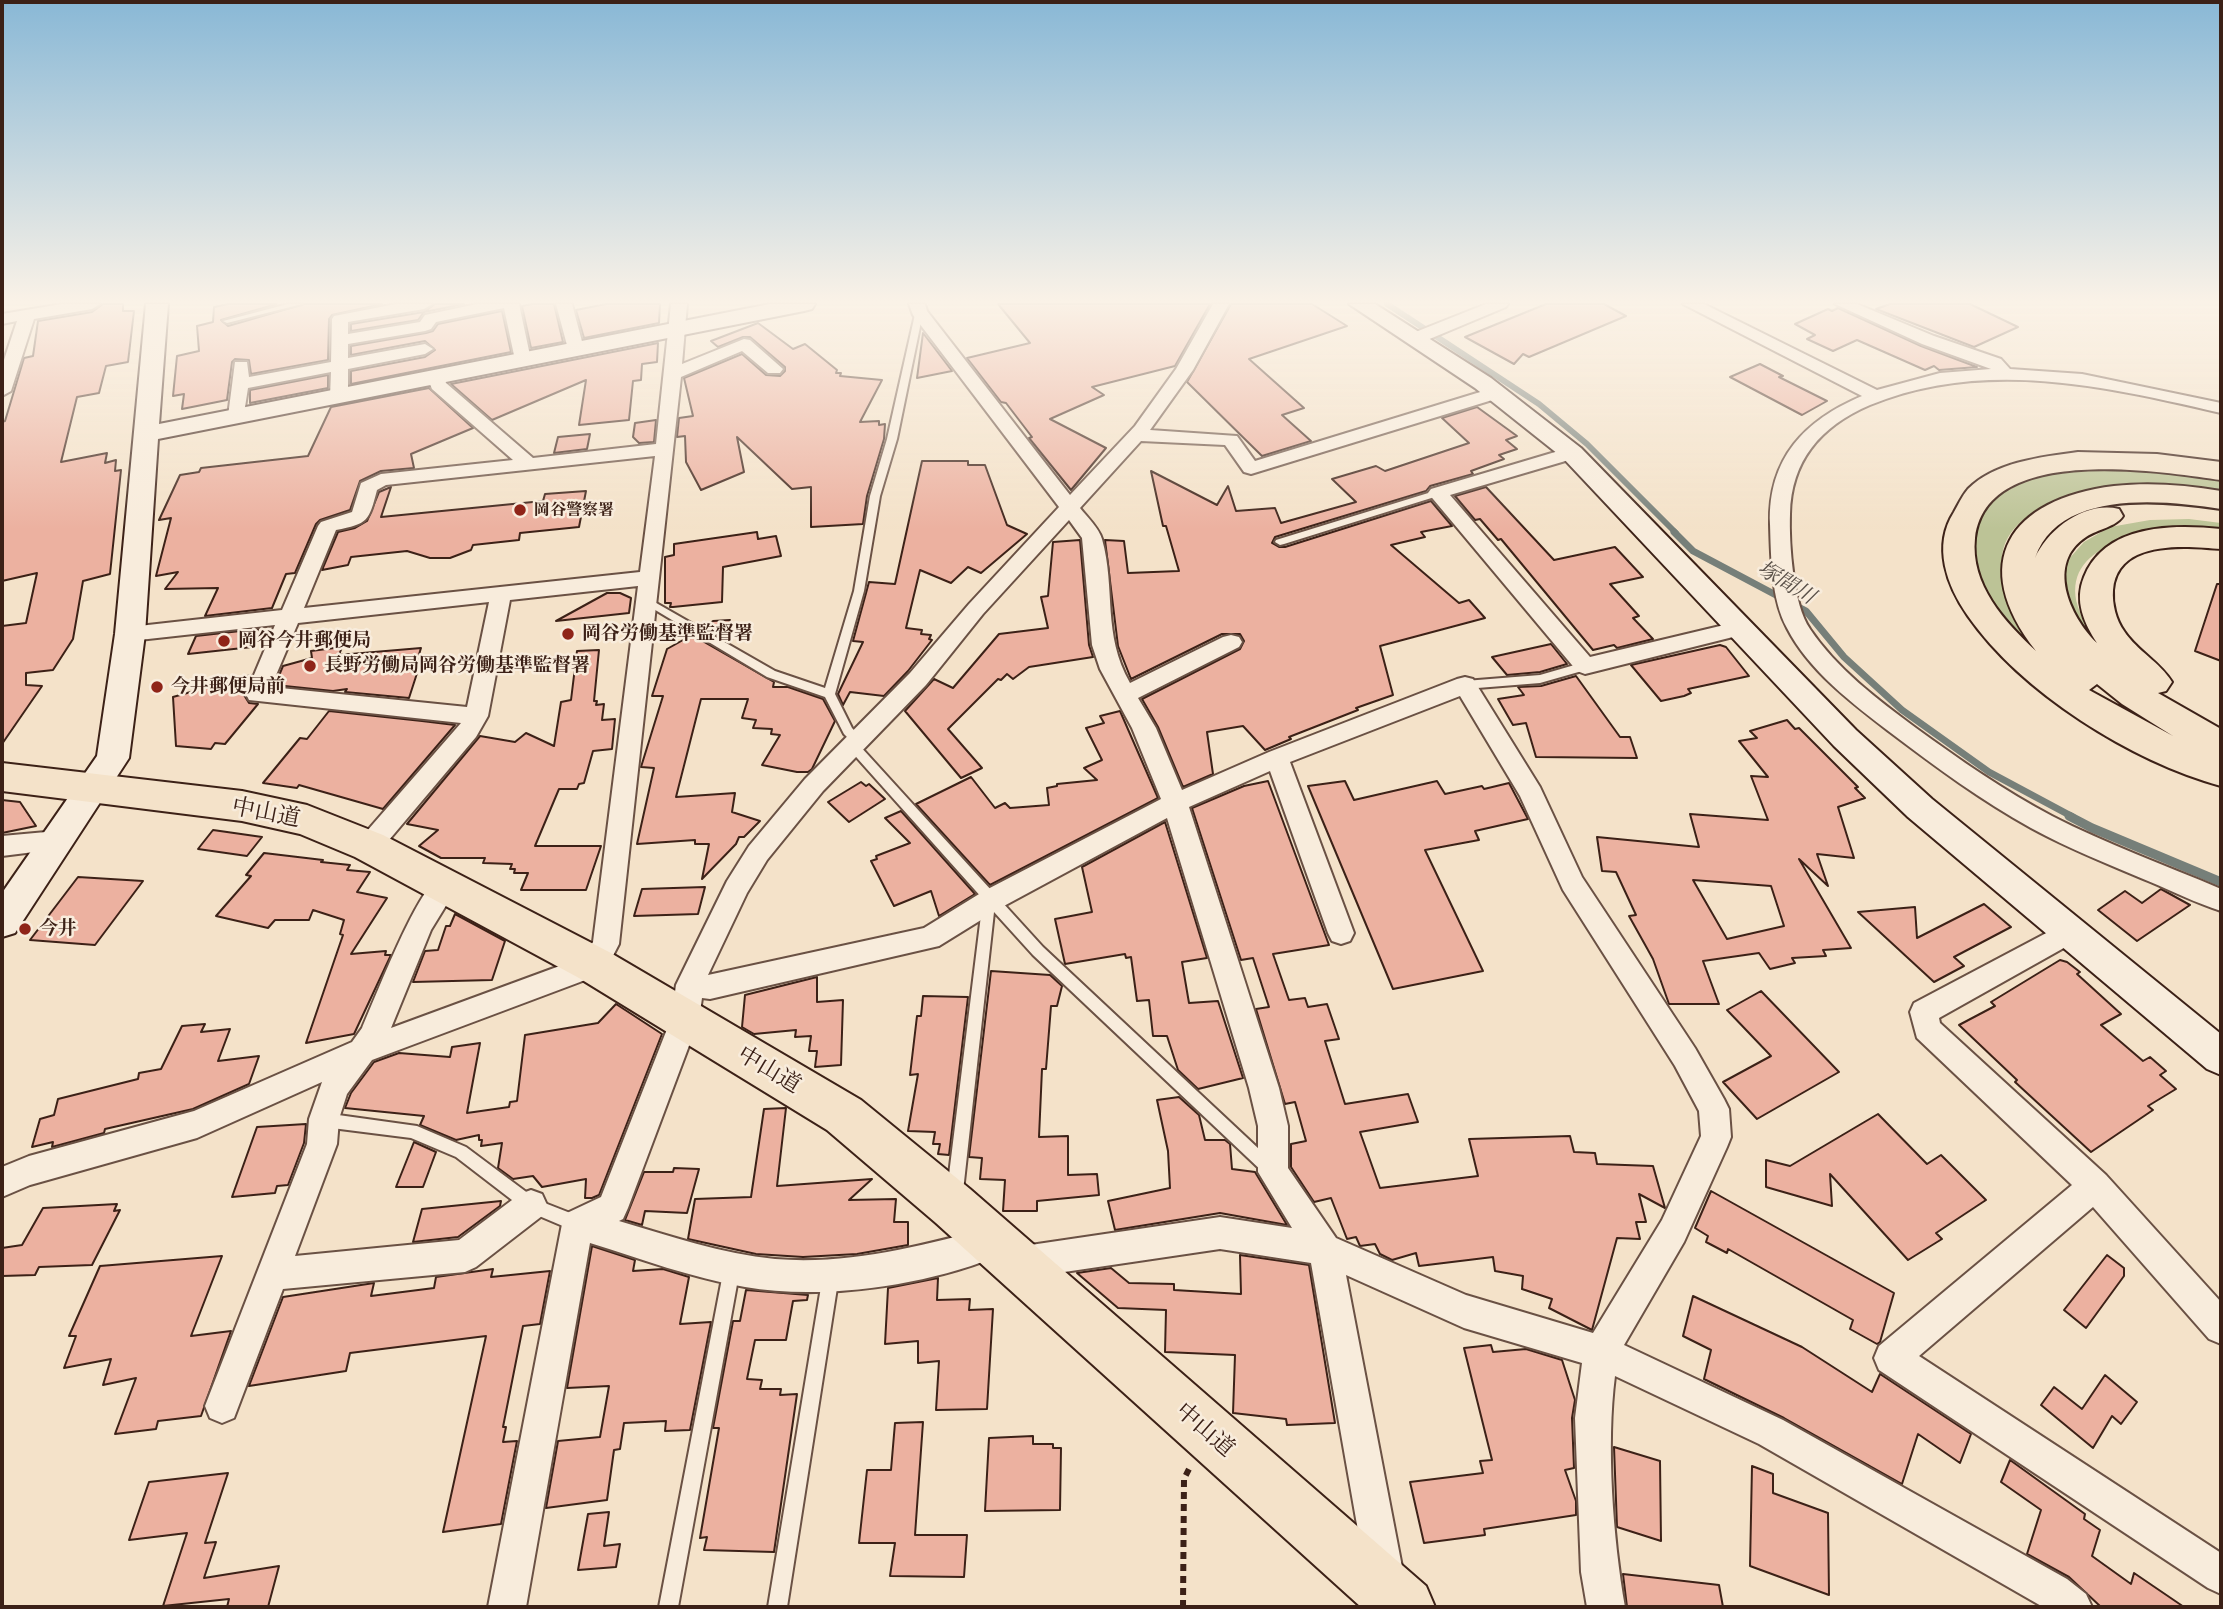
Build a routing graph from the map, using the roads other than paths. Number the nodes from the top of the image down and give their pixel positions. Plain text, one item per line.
1 (152, 379) edge
2 (240, 379) edge
3 (339, 379) edge
4 (425, 379) edge
5 (436, 379) edge
6 (672, 379) edge
7 (904, 379) edge
8 (972, 379) edge
9 (1177, 379) edge
10 (1479, 379) edge
11 (1842, 379) edge
12 (1947, 379) edge
13 (2062, 379) edge
14 (1496, 393) junction
15 (1874, 395) junction
16 (339, 396) junction
17 (2221, 408) edge
18 (237, 416) junction
19 (147, 434) junction
20 (1137, 435) junction
21 (665, 449) junction
22 (1572, 453) junction
23 (528, 464) junction
24 (2221, 471) edge
25 (1438, 493) junction
26 (2221, 500) edge
27 (1070, 508) junction
28 (2221, 514) edge
29 (2221, 539) edge
30 (1280, 542) dead end
31 (648, 578) junction
32 (502, 593) junction
33 (647, 602) junction
34 (292, 615) junction
35 (1741, 628) junction
36 (130, 634) junction
37 (1231, 642) dead end
38 (1585, 666) junction
39 (1465, 685) junction
40 (829, 694) junction
41 (1125, 695) junction
42 (477, 716) junction
43 (2221, 727) edge
44 (855, 743) junction
45 (1277, 758) junction
46 (2219, 762) edge
47 (2, 778) edge
48 (92, 789) junction
49 (1175, 803) junction
50 (57, 841) junction
51 (2, 846) edge
52 (369, 846) junction
53 (445, 886) junction
54 (991, 900) junction
55 (2221, 900) edge
56 (2, 922) edge
57 (2069, 932) junction
58 (1341, 933) dead end
59 (594, 965) junction
60 (687, 1002) junction
61 (362, 1051) junction
62 (2221, 1057) edge
63 (324, 1119) junction
64 (1273, 1172) junction
65 (2, 1182) edge
66 (2095, 1186) junction
67 (531, 1205) junction
68 (953, 1206) junction
69 (578, 1224) junction
70 (1325, 1250) junction
71 (1004, 1253) junction
72 (732, 1268) junction
73 (274, 1274) junction
74 (831, 1275) junction
75 (2221, 1327) edge
76 (1601, 1352) junction
77 (222, 1406) dead end
78 (2221, 1575) edge
79 (1394, 1602) edge
80 (507, 1607) edge
81 (668, 1607) edge
82 (777, 1607) edge
83 (1606, 1607) edge
84 (2073, 1607) edge

1 - 19 street
2 - 18 street
3 - 16 street
4 - 16 street
5 - 23 street
6 - 21 street
7 - 40 lane
8 - 27 street
9 - 20 street
10 - 14 street
11 - 15 street
12 - 15 street
13 - 17 street
14 - 20 street
14 - 22 street
15 - 55 street
16 - 18 street
18 - 19 street
19 - 36 street
20 - 27 street
21 - 23 street
21 - 31 street
22 - 25 street
22 - 35 street
23 - 34 street
24 - 46 highway
25 - 30 lane
25 - 38 street
26 - 46 highway
27 - 41 street
27 - 44 street
28 - 46 highway
29 - 43 highway
31 - 32 street
31 - 33 street
32 - 34 street
32 - 42 street
33 - 40 lane
33 - 59 street
34 - 36 street
34 - 42 street
35 - 38 street
35 - 57 street
36 - 48 street
37 - 41 street
38 - 39 lane
39 - 45 street
39 - 76 street
40 - 44 lane
41 - 49 street
42 - 52 street
44 - 54 lane
44 - 60 street
45 - 49 street
45 - 58 street
47 - 48 highway, 中山道
48 - 50 street
48 - 52 highway, 中山道
49 - 54 street
49 - 64 street
50 - 51 street
50 - 56 street
52 - 53 highway, 中山道
53 - 59 highway, 中山道
53 - 61 street
54 - 60 street
54 - 64 lane
54 - 68 lane
57 - 62 street
57 - 66 street
59 - 60 highway, 中山道
59 - 61 street
60 - 68 highway, 中山道
60 - 69 street
61 - 63 street
61 - 65 street
63 - 67 lane
63 - 73 street
64 - 70 street
66 - 75 street
66 - 78 street
67 - 69 lane
67 - 73 street
68 - 71 highway, 中山道
69 - 72 street
69 - 80 street
70 - 71 street
70 - 76 street
70 - 79 street
71 - 74 street
71 - 79 highway, 中山道
72 - 74 street
72 - 81 lane
73 - 77 street
74 - 82 lane
76 - 83 street
76 - 84 street

